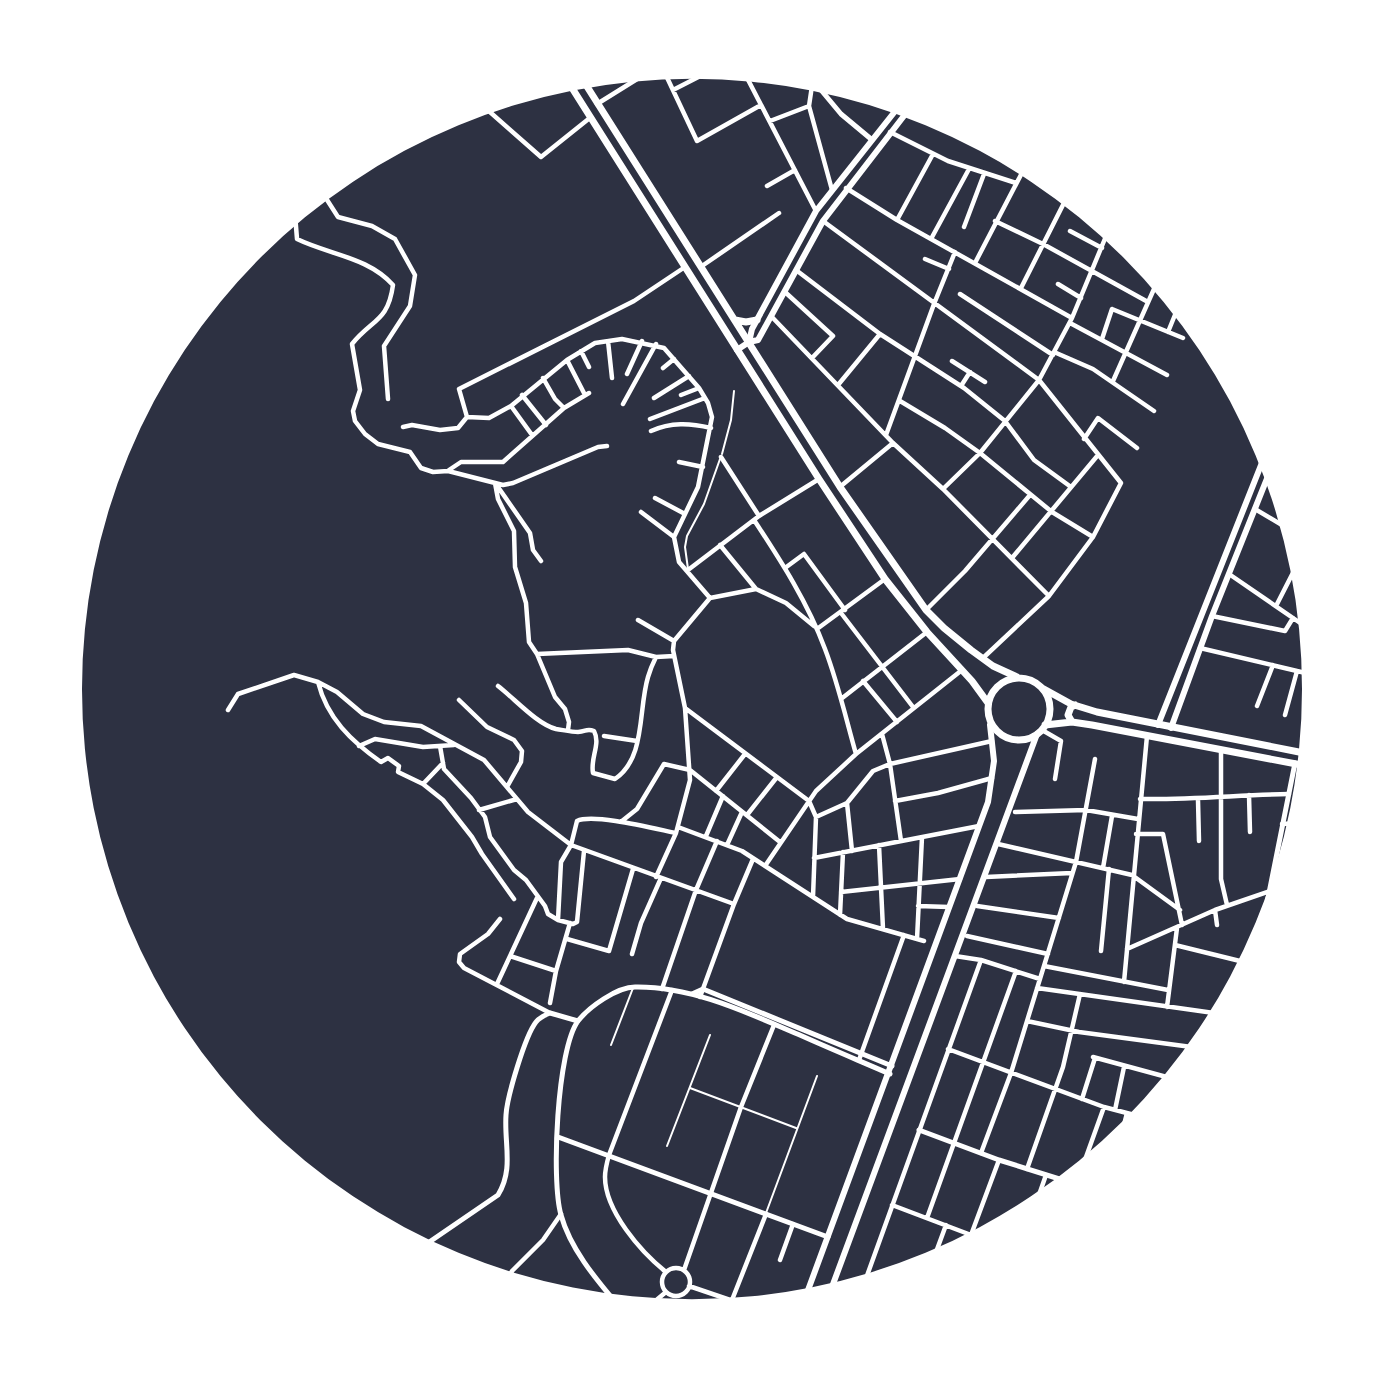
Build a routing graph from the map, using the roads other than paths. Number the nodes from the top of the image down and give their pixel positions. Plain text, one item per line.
1 (694, 79) edge
2 (668, 80) edge
3 (632, 82) edge
4 (749, 82) edge
5 (587, 88) edge
6 (573, 90) edge
7 (673, 90) junction
8 (811, 90) edge
9 (824, 93) edge
10 (597, 104) junction
11 (761, 106) junction
12 (809, 106) junction
13 (491, 113) edge
14 (893, 113) edge
15 (903, 116) edge
16 (591, 117) junction
17 (770, 121) junction
18 (890, 132) junction
19 (871, 139) junction
20 (933, 154) junction
21 (969, 169) junction
22 (795, 170) junction
23 (984, 174) junction
24 (1021, 175) edge
25 (1016, 183) junction
26 (767, 186) dead end
27 (846, 188) junction
28 (832, 190) junction
29 (327, 200) edge
30 (1063, 204) edge
31 (816, 211) junction
32 (779, 213) dead end
33 (897, 220) junction
34 (823, 221) junction
35 (995, 221) junction
36 (296, 225) edge
37 (964, 227) dead end
38 (1070, 231) dead end
39 (931, 239) junction
40 (1105, 239) edge
41 (1043, 244) junction
42 (1102, 248) junction
43 (956, 252) junction
44 (925, 259) dead end
45 (975, 263) junction
46 (685, 267) junction
47 (701, 267) junction
48 (949, 269) junction
49 (796, 270) junction
50 (1092, 273) junction
51 (1058, 284) dead end
52 (1021, 288) junction
53 (1154, 291) edge
54 (785, 292) junction
55 (960, 294) dead end
56 (1081, 298) junction
57 (1149, 302) junction
58 (934, 304) junction
59 (1175, 315) edge
60 (771, 316) junction
61 (735, 320) junction
62 (757, 320) junction
63 (1071, 320) junction
64 (1142, 320) junction
65 (1168, 332) junction
66 (880, 334) junction
67 (1183, 338) dead end
68 (1102, 339) junction
69 (608, 341) junction
70 (642, 341) junction
71 (749, 342) junction
72 (656, 344) junction
73 (737, 350) junction
74 (581, 351) junction
75 (1127, 351) junction
76 (1053, 354) junction
77 (915, 357) junction
78 (812, 358) junction
79 (567, 359) junction
80 (674, 359) junction
81 (952, 361) dead end
82 (589, 367) dead end
83 (663, 368) dead end
84 (970, 372) junction
85 (627, 374) dead end
86 (1167, 374) dead end
87 (689, 376) junction
88 (543, 378) junction
89 (612, 378) dead end
90 (1039, 380) junction
91 (1113, 381) junction
92 (985, 382) dead end
93 (838, 385) junction
94 (961, 386) junction
95 (699, 387) junction
96 (734, 391) dead end
97 (523, 395) junction
98 (681, 395) dead end
99 (654, 398) dead end
100 (705, 398) junction
101 (388, 399) dead end
102 (900, 401) junction
103 (623, 404) dead end
104 (511, 406) junction
105 (564, 408) junction
106 (1154, 411) dead end
107 (467, 417) junction
108 (650, 419) dead end
109 (1005, 421) junction
110 (546, 425) junction
111 (403, 427) dead end
112 (711, 428) junction
113 (650, 431) dead end
114 (532, 435) junction
115 (886, 435) junction
116 (1084, 439) junction
117 (893, 443) junction
118 (607, 446) dead end
119 (1138, 449) dead end
120 (980, 453) junction
121 (1098, 455) junction
122 (721, 457) junction
123 (679, 462) dead end
124 (703, 467) junction
125 (1260, 467) edge
126 (448, 471) junction
127 (819, 479) junction
128 (1266, 482) edge
129 (495, 483) junction
130 (840, 487) junction
131 (1071, 487) junction
132 (943, 489) junction
133 (1030, 495) junction
134 (655, 498) dead end
135 (1255, 509) junction
136 (641, 512) dead end
137 (1052, 512) junction
138 (685, 514) junction
139 (757, 518) junction
140 (1280, 525) edge
141 (674, 537) junction
142 (1093, 537) junction
143 (992, 540) junction
144 (720, 545) junction
145 (1012, 558) junction
146 (541, 561) dead end
147 (785, 568) junction
148 (688, 570) junction
149 (1229, 574) junction
150 (1292, 575) edge
151 (885, 579) junction
152 (756, 589) junction
153 (1049, 596) junction
154 (710, 598) junction
155 (1276, 606) junction
156 (926, 610) junction
157 (843, 612) junction
158 (1212, 616) junction
159 (1293, 618) junction
160 (638, 620) dead end
161 (1299, 622) edge
162 (944, 628) junction
163 (817, 629) junction
164 (927, 632) junction
165 (934, 639) junction
166 (674, 641) junction
167 (1200, 648) junction
168 (537, 654) junction
169 (674, 656) junction
170 (656, 657) junction
171 (983, 658) junction
172 (1273, 665) junction
173 (881, 668) junction
174 (962, 670) junction
175 (1297, 671) junction
176 (1302, 672) edge
177 (1017, 677) junction
178 (863, 681) junction
179 (318, 682) junction
180 (498, 686) dead end
181 (1042, 688) junction
182 (841, 700) junction
183 (459, 701) dead end
184 (988, 703) junction
185 (1075, 705) junction
186 (1257, 706) dead end
187 (912, 707) junction
188 (685, 708) junction
189 (228, 710) dead end
190 (1285, 715) dead end
191 (897, 722) junction
192 (1072, 722) junction
193 (990, 725) junction
194 (1158, 725) junction
195 (1171, 728) junction
196 (568, 730) junction
197 (1041, 730) junction
198 (881, 734) junction
199 (1147, 735) junction
200 (604, 736) dead end
201 (637, 741) junction
202 (993, 741) junction
203 (457, 745) junction
204 (359, 746) junction
205 (440, 746) junction
206 (1221, 749) junction
207 (1299, 752) edge
208 (745, 754) junction
209 (856, 754) junction
210 (1095, 759) dead end
211 (443, 763) junction
212 (1295, 763) junction
213 (890, 764) junction
214 (1298, 764) edge
215 (690, 770) junction
216 (776, 777) junction
217 (993, 778) junction
218 (1055, 779) dead end
219 (423, 785) junction
220 (507, 787) junction
221 (716, 791) junction
222 (1289, 794) junction
223 (1249, 795) junction
224 (723, 796) junction
225 (1222, 798) junction
226 (517, 799) junction
227 (1140, 799) junction
228 (895, 800) junction
229 (1198, 800) junction
230 (809, 801) junction
231 (846, 803) junction
232 (479, 810) junction
233 (1086, 810) junction
234 (1015, 812) dead end
235 (744, 813) junction
236 (1112, 816) junction
237 (816, 817) junction
238 (1138, 819) junction
239 (622, 821) junction
240 (1287, 823) edge
241 (1282, 824) junction
242 (979, 826) junction
243 (677, 830) junction
244 (1250, 832) dead end
245 (1136, 834) junction
246 (706, 836) junction
247 (922, 837) junction
248 (717, 841) junction
249 (901, 841) junction
250 (1199, 841) dead end
251 (780, 842) junction
252 (998, 844) dead end
253 (571, 845) junction
254 (727, 845) junction
255 (879, 845) junction
256 (852, 850) junction
257 (584, 851) junction
258 (843, 852) junction
259 (814, 858) junction
260 (753, 859) junction
261 (1076, 862) junction
262 (765, 866) junction
263 (634, 869) junction
264 (1106, 869) junction
265 (1072, 873) junction
266 (1132, 875) junction
267 (986, 877) dead end
268 (658, 878) junction
269 (960, 878) junction
270 (1271, 882) edge
271 (919, 883) junction
272 (881, 887) junction
273 (696, 890) junction
274 (841, 892) junction
275 (1267, 893) edge
276 (537, 897) junction
277 (813, 897) junction
278 (514, 899) dead end
279 (734, 904) junction
280 (977, 905) dead end
281 (1227, 905) junction
282 (918, 906) junction
283 (950, 907) junction
284 (1180, 910) junction
285 (1215, 910) junction
286 (840, 915) junction
287 (1059, 918) junction
288 (500, 919) dead end
289 (558, 920) junction
290 (570, 923) junction
291 (1217, 925) dead end
292 (1180, 926) junction
293 (883, 929) junction
294 (904, 935) junction
295 (967, 936) dead end
296 (567, 939) junction
297 (917, 939) junction
298 (925, 941) dead end
299 (1175, 945) junction
300 (1127, 949) junction
301 (1101, 951) dead end
302 (632, 954) dead end
303 (1048, 954) junction
304 (510, 956) junction
305 (955, 956) junction
306 (981, 960) junction
307 (1239, 961) edge
308 (1044, 966) junction
309 (556, 971) junction
310 (1016, 971) junction
311 (1040, 979) junction
312 (1124, 982) junction
313 (497, 984) junction
314 (634, 987) junction
315 (1037, 988) junction
316 (662, 989) junction
317 (703, 989) junction
318 (672, 990) junction
319 (1168, 990) junction
320 (1080, 993) junction
321 (692, 994) junction
322 (701, 997) junction
323 (550, 1003) dead end
324 (1167, 1007) junction
325 (1210, 1012) edge
326 (550, 1013) junction
327 (578, 1021) junction
328 (1027, 1021) junction
329 (774, 1024) junction
330 (1072, 1030) junction
331 (710, 1035) dead end
332 (611, 1045) dead end
333 (1187, 1046) edge
334 (948, 1049) junction
335 (861, 1057) junction
336 (983, 1063) junction
337 (1124, 1067) junction
338 (891, 1070) junction
339 (1011, 1073) junction
340 (817, 1076) dead end
341 (1163, 1076) edge
342 (689, 1088) junction
343 (1056, 1089) junction
344 (1082, 1099) junction
345 (741, 1107) junction
346 (1104, 1107) junction
347 (1115, 1110) junction
348 (1127, 1113) junction
349 (1130, 1114) edge
350 (1125, 1120) edge
351 (797, 1129) junction
352 (919, 1130) junction
353 (558, 1137) junction
354 (956, 1144) junction
355 (667, 1146) dead end
356 (981, 1153) junction
357 (609, 1155) junction
358 (1087, 1155) edge
359 (999, 1160) junction
360 (1027, 1169) junction
361 (1046, 1175) junction
362 (1057, 1178) edge
363 (1041, 1190) edge
364 (711, 1193) junction
365 (892, 1205) junction
366 (561, 1214) junction
367 (766, 1214) junction
368 (927, 1218) junction
369 (793, 1224) junction
370 (946, 1225) junction
371 (973, 1230) edge
372 (967, 1233) edge
373 (828, 1237) junction
374 (432, 1240) edge
375 (938, 1247) edge
376 (780, 1260) dead end
377 (684, 1269) junction
378 (512, 1271) edge
379 (666, 1272) junction
380 (868, 1273) edge
381 (834, 1282) edge
382 (690, 1286) junction
383 (808, 1289) edge
384 (666, 1292) junction
385 (608, 1293) edge
386 (659, 1298) edge
387 (726, 1298) edge
388 (733, 1298) edge

1 - 7 street
2 - 7 street
3 - 10 street
4 - 11 street
5 - 10 main road
6 - 16 main road
7 - 11 street
8 - 12 street
9 - 19 street
10 - 47 main road
11 - 17 street
12 - 17 street
12 - 28 street
13 - 16 street
14 - 19 main road
15 - 18 main road
16 - 46 main road
17 - 22 street
18 - 20 street
18 - 27 main road
19 - 28 main road
20 - 21 street
20 - 33 street
21 - 23 street
21 - 39 street
22 - 26 street
22 - 31 street
23 - 25 street
23 - 37 street
24 - 25 street
25 - 35 street
27 - 33 street
27 - 34 main road
28 - 31 main road
29 - 101 street
30 - 41 street
31 - 62 main road
32 - 47 street
33 - 39 street
34 - 49 main road
34 - 58 street
35 - 41 street
35 - 45 street
36 - 126 street
38 - 42 street
39 - 43 street
40 - 42 street
41 - 50 street
41 - 52 street
42 - 50 street
43 - 45 street
43 - 48 street
44 - 48 street
45 - 52 street
46 - 73 main road
46 - 107 street
47 - 61 main road
48 - 58 street
49 - 54 main road
49 - 66 street
50 - 56 street
50 - 57 street
51 - 56 street
52 - 63 street
53 - 57 street
54 - 60 main road
54 - 78 street
55 - 76 street
56 - 63 street
57 - 64 street
58 - 77 street
58 - 90 street
59 - 65 street
60 - 71 main road
60 - 78 street
61 - 62 main road
61 - 71 main road
62 - 71 main road
63 - 68 street
63 - 76 street
64 - 65 street
64 - 68 street
64 - 75 street
65 - 67 street
66 - 77 street
66 - 93 street
68 - 75 street
69 - 70 street
69 - 74 street
69 - 89 street
70 - 72 street
70 - 85 street
71 - 73 main road
71 - 130 main road
72 - 80 street
72 - 103 street
73 - 127 main road
74 - 79 street
74 - 82 street
75 - 86 street
75 - 91 street
76 - 90 street
76 - 91 street
77 - 94 street
77 - 102 street
78 - 93 street
79 - 88 street
79 - 105 street
80 - 83 street
80 - 87 street
81 - 84 street
84 - 92 street
84 - 94 street
87 - 95 street
87 - 99 street
88 - 97 street
88 - 105 street
90 - 109 street
90 - 116 street
91 - 106 street
93 - 115 street
94 - 109 street
95 - 98 street
95 - 100 street
96 - 122 lane
97 - 104 street
97 - 110 street
100 - 108 street
100 - 112 street
102 - 115 street
102 - 120 street
104 - 107 street
104 - 114 street
105 - 110 street
107 - 111 street
109 - 120 street
109 - 131 street
110 - 114 street
112 - 113 street
112 - 124 street
114 - 126 street
115 - 117 street
116 - 119 street
116 - 121 street
117 - 130 street
117 - 132 street
118 - 129 street
120 - 132 street
120 - 133 street
121 - 131 street
121 - 142 street
122 - 139 street
122 - 148 lane
123 - 124 street
124 - 138 street
125 - 194 main road
126 - 129 street
127 - 139 street
127 - 151 main road
128 - 135 main road
129 - 146 street
129 - 168 street
130 - 156 main road
131 - 137 street
132 - 143 street
133 - 137 street
133 - 143 street
134 - 138 street
135 - 140 street
135 - 149 main road
136 - 141 street
137 - 142 street
137 - 145 street
138 - 141 street
139 - 144 street
139 - 147 street
141 - 148 street
142 - 153 street
143 - 145 street
143 - 156 street
144 - 148 street
144 - 152 street
145 - 153 street
147 - 157 street
147 - 163 street
148 - 154 street
149 - 155 street
149 - 158 main road
150 - 155 street
151 - 157 street
151 - 164 main road
152 - 154 street
152 - 163 street
153 - 171 street
154 - 166 street
155 - 159 street
156 - 162 main road
157 - 163 street
157 - 173 street
158 - 159 street
158 - 167 main road
159 - 161 street
160 - 166 street
162 - 165 main road
162 - 171 main road
163 - 182 street
164 - 165 main road
164 - 173 street
165 - 174 main road
166 - 169 street
167 - 172 street
167 - 195 main road
168 - 170 street
168 - 196 street
169 - 170 street
169 - 188 street
170 - 201 street
171 - 177 main road
172 - 175 street
172 - 186 street
173 - 178 street
173 - 187 street
174 - 184 main road
174 - 187 street
175 - 176 street
175 - 190 street
177 - 181 main road
177 - 184 main road
178 - 182 street
178 - 191 street
179 - 189 street
179 - 203 street
179 - 204 street
180 - 196 street
181 - 185 main road
181 - 197 main road
182 - 209 street
183 - 220 street
184 - 193 main road
185 - 192 main road
185 - 194 main road
187 - 191 street
188 - 208 street
188 - 215 street
191 - 198 street
192 - 197 main road
192 - 199 main road
193 - 197 main road
193 - 202 main road
194 - 195 main road
195 - 207 main road
196 - 201 street
197 - 218 street
197 - 305 main road
198 - 209 street
198 - 213 street
199 - 206 main road
199 - 227 street
200 - 201 street
202 - 213 street
202 - 217 main road
203 - 205 street
203 - 220 street
204 - 205 street
204 - 219 street
205 - 211 street
206 - 212 main road
206 - 225 street
208 - 216 street
208 - 221 street
209 - 230 street
210 - 233 street
211 - 219 street
211 - 232 street
212 - 214 main road
212 - 222 street
213 - 228 street
213 - 231 street
215 - 221 street
215 - 239 street
215 - 243 street
216 - 230 street
216 - 235 street
217 - 228 street
217 - 242 main road
219 - 278 street
220 - 226 street
221 - 224 street
222 - 223 street
222 - 241 street
223 - 225 street
223 - 244 street
224 - 235 street
224 - 246 street
225 - 229 street
225 - 281 street
226 - 232 street
226 - 253 street
227 - 229 street
227 - 238 street
228 - 249 street
229 - 250 street
230 - 237 street
230 - 251 street
231 - 237 street
231 - 256 street
232 - 276 street
233 - 234 street
233 - 236 street
233 - 261 street
235 - 251 street
235 - 254 street
236 - 238 street
236 - 264 street
237 - 259 street
238 - 245 street
239 - 243 street
239 - 253 street
240 - 241 street
241 - 270 street
242 - 247 street
242 - 269 main road
243 - 246 street
243 - 268 street
245 - 266 street
245 - 284 street
246 - 248 street
247 - 249 street
247 - 271 street
248 - 254 street
248 - 273 street
249 - 255 street
251 - 262 street
252 - 261 street
253 - 257 street
253 - 289 street
254 - 260 street
255 - 256 street
255 - 272 street
256 - 258 street
257 - 263 street
257 - 290 street
258 - 259 street
258 - 274 street
259 - 277 street
260 - 262 street
260 - 279 street
261 - 264 street
261 - 265 street
262 - 277 street
263 - 268 street
263 - 296 street
264 - 266 street
264 - 301 street
265 - 267 street
265 - 287 street
266 - 284 street
266 - 300 street
268 - 273 street
268 - 302 street
269 - 271 street
269 - 283 main road
271 - 272 street
271 - 282 street
272 - 274 street
272 - 293 street
273 - 279 street
273 - 316 street
274 - 286 street
275 - 281 street
276 - 289 street
276 - 304 street
277 - 286 street
279 - 317 street
280 - 287 street
281 - 285 street
282 - 283 street
282 - 297 street
283 - 338 main road
284 - 292 street
285 - 291 street
285 - 292 street
286 - 293 street
287 - 303 street
288 - 313 street
289 - 290 street
290 - 296 street
292 - 299 street
292 - 300 street
293 - 294 street
294 - 297 street
294 - 335 street
295 - 303 street
296 - 309 street
297 - 298 street
299 - 307 street
299 - 319 street
300 - 312 street
303 - 308 street
304 - 309 street
304 - 313 street
305 - 306 street
305 - 381 main road
306 - 310 street
306 - 334 street
308 - 311 street
308 - 312 street
309 - 323 street
310 - 311 street
310 - 336 street
311 - 315 street
312 - 319 street
313 - 326 street
314 - 316 street
314 - 327 street
314 - 332 lane
315 - 320 street
315 - 328 street
316 - 318 street
317 - 321 street
317 - 322 street
317 - 335 street
318 - 321 street
318 - 357 street
319 - 324 street
320 - 324 street
320 - 330 street
321 - 322 street
322 - 329 street
324 - 325 street
326 - 327 street
326 - 374 street
327 - 353 street
328 - 330 street
328 - 339 street
329 - 335 street
329 - 345 street
330 - 333 street
330 - 343 street
331 - 342 lane
334 - 336 street
334 - 352 street
335 - 338 street
336 - 339 street
336 - 354 street
337 - 341 street
337 - 344 street
337 - 347 street
338 - 373 main road
339 - 343 street
339 - 356 street
340 - 351 lane
342 - 345 lane
342 - 355 lane
343 - 344 street
343 - 360 street
344 - 346 street
345 - 351 lane
345 - 364 street
346 - 347 street
346 - 358 street
347 - 348 street
348 - 349 street
348 - 350 street
351 - 367 lane
352 - 354 street
352 - 365 street
353 - 357 street
353 - 366 street
354 - 356 street
354 - 368 street
356 - 359 street
357 - 364 street
357 - 379 street
359 - 360 street
359 - 371 street
360 - 361 street
361 - 362 street
361 - 363 street
364 - 367 street
364 - 377 street
365 - 368 street
365 - 380 street
366 - 378 street
366 - 385 street
367 - 369 street
367 - 388 street
368 - 370 street
369 - 373 street
369 - 376 street
370 - 372 street
370 - 375 street
373 - 383 main road
377 - 379 street
377 - 382 street
379 - 384 street
382 - 384 street
382 - 387 street
384 - 386 street

